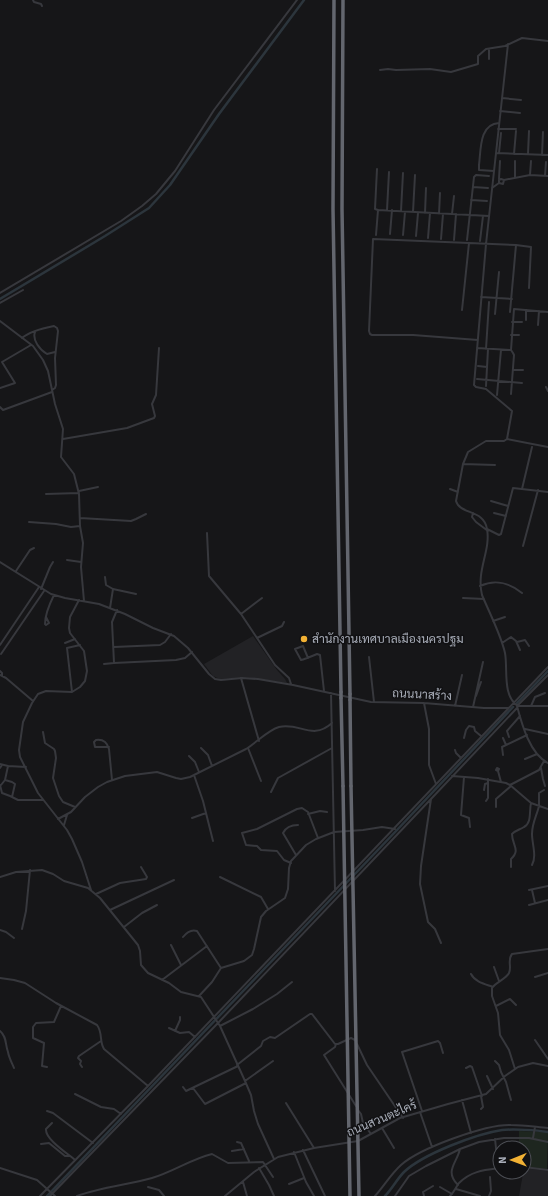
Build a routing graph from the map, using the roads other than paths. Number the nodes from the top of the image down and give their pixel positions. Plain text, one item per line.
1 (33, 0) edge
2 (297, 0) edge
3 (334, 0) edge
4 (342, 0) edge
5 (42, 6) dead end
6 (548, 41) edge
7 (508, 44) junction
8 (489, 49) junction
9 (489, 59) dead end
10 (380, 70) dead end
11 (502, 98) junction
12 (521, 100) dead end
13 (500, 111) junction
14 (520, 113) dead end
15 (499, 123) junction
16 (498, 129) junction
17 (529, 131) dead end
18 (543, 132) dead end
19 (501, 133) dead end
20 (496, 153) junction
21 (499, 153) junction
22 (514, 154) junction
23 (528, 154) junction
24 (542, 155) junction
25 (548, 155) edge
26 (500, 161) dead end
27 (515, 161) dead end
28 (530, 161) dead end
29 (546, 162) dead end
30 (377, 169) dead end
31 (176, 171) junction
32 (494, 171) junction
33 (389, 172) dead end
34 (180, 173) dead end
35 (402, 174) dead end
36 (414, 175) dead end
37 (530, 175) junction
38 (489, 176) dead end
39 (547, 176) edge
40 (515, 177) junction
41 (504, 180) junction
42 (499, 182) junction
43 (473, 187) junction
44 (426, 188) dead end
45 (488, 188) dead end
46 (492, 188) junction
47 (440, 193) dead end
48 (454, 196) dead end
49 (471, 200) junction
50 (487, 201) dead end
51 (378, 210) junction
52 (387, 210) junction
53 (392, 210) junction
54 (401, 211) junction
55 (406, 212) junction
56 (413, 212) junction
57 (418, 213) junction
58 (425, 213) junction
59 (430, 213) junction
60 (439, 214) junction
61 (443, 214) junction
62 (452, 214) junction
63 (456, 214) junction
64 (470, 215) junction
65 (483, 216) junction
66 (489, 216) junction
67 (390, 234) dead end
68 (376, 235) dead end
69 (403, 235) dead end
70 (416, 236) dead end
71 (428, 238) dead end
72 (441, 239) dead end
73 (454, 240) dead end
74 (467, 240) dead end
75 (480, 241) dead end
76 (469, 243) junction
77 (486, 244) junction
78 (516, 245) junction
79 (499, 272) dead end
80 (529, 288) dead end
81 (23, 290) dead end
82 (0, 293) edge
83 (481, 297) junction
84 (497, 298) junction
85 (512, 299) junction
86 (489, 302) dead end
87 (0, 303) edge
88 (462, 310) dead end
89 (526, 310) junction
90 (539, 311) junction
91 (510, 312) dead end
92 (548, 312) edge
93 (495, 314) dead end
94 (526, 320) dead end
95 (0, 321) edge
96 (512, 322) junction
97 (522, 322) dead end
98 (538, 325) dead end
99 (35, 332) junction
100 (511, 335) junction
101 (519, 335) dead end
102 (22, 338) junction
103 (478, 340) junction
104 (31, 345) junction
105 (159, 348) dead end
106 (478, 348) junction
107 (487, 349) junction
108 (501, 350) junction
109 (511, 350) junction
110 (55, 352) junction
111 (478, 366) dead end
112 (487, 367) junction
113 (513, 370) junction
114 (523, 370) dead end
115 (477, 379) dead end
116 (486, 379) junction
117 (499, 380) junction
118 (512, 382) junction
119 (522, 383) dead end
120 (486, 386) dead end
121 (546, 387) dead end
122 (0, 388) edge
123 (52, 391) junction
124 (548, 391) edge
125 (510, 394) dead end
126 (497, 395) dead end
127 (0, 407) edge
128 (63, 438) junction
129 (508, 439) junction
130 (532, 447) dead end
131 (548, 447) edge
132 (463, 464) junction
133 (495, 464) dead end
134 (98, 486) dead end
135 (450, 489) dead end
136 (522, 489) junction
137 (538, 490) junction
138 (79, 492) junction
139 (458, 492) junction
140 (548, 492) edge
141 (46, 494) dead end
142 (491, 501) dead end
143 (508, 506) junction
144 (473, 513) junction
145 (494, 513) dead end
146 (146, 514) dead end
147 (506, 516) junction
148 (80, 518) junction
149 (29, 522) dead end
150 (80, 526) junction
151 (487, 530) junction
152 (207, 533) dead end
153 (523, 546) dead end
154 (34, 548) dead end
155 (67, 560) dead end
156 (0, 562) edge
157 (53, 562) dead end
158 (81, 562) junction
159 (16, 571) junction
160 (105, 576) dead end
161 (480, 586) junction
162 (40, 588) junction
163 (113, 589) junction
164 (44, 591) junction
165 (522, 593) dead end
166 (136, 594) dead end
167 (54, 595) junction
168 (262, 598) dead end
169 (463, 598) dead end
170 (484, 599) junction
171 (79, 600) junction
172 (84, 601) junction
173 (110, 608) junction
174 (117, 610) junction
175 (241, 614) junction
176 (46, 617) dead end
177 (506, 617) dead end
178 (493, 621) junction
179 (284, 622) dead end
180 (170, 634) junction
181 (257, 638) junction
182 (75, 639) junction
183 (517, 642) junction
184 (66, 643) dead end
185 (501, 643) junction
186 (0, 645) edge
187 (80, 645) junction
188 (529, 646) dead end
189 (114, 647) junction
190 (520, 650) dead end
191 (192, 652) junction
192 (1, 654) dead end
193 (369, 657) dead end
194 (308, 658) junction
195 (483, 662) dead end
196 (114, 663) junction
197 (104, 664) dead end
198 (548, 667) edge
199 (0, 671) edge
200 (1, 675) edge
201 (462, 675) dead end
202 (548, 675) edge
203 (241, 678) junction
204 (481, 682) dead end
205 (291, 684) junction
206 (324, 691) junction
207 (72, 692) junction
208 (331, 693) junction
209 (545, 693) dead end
210 (476, 697) junction
211 (33, 701) junction
212 (374, 702) junction
213 (424, 703) junction
214 (514, 703) junction
215 (455, 706) junction
216 (531, 706) junction
217 (548, 706) edge
218 (473, 707) junction
219 (517, 707) junction
220 (508, 708) junction
221 (520, 716) junction
222 (332, 723) junction
223 (525, 729) junction
224 (43, 732) dead end
225 (548, 734) edge
226 (527, 735) junction
227 (482, 736) junction
228 (509, 737) dead end
229 (464, 738) dead end
230 (503, 738) dead end
231 (259, 741) junction
232 (506, 745) junction
233 (109, 747) junction
234 (201, 748) dead end
235 (248, 748) junction
236 (332, 748) junction
237 (455, 750) dead end
238 (537, 754) junction
239 (503, 755) dead end
240 (189, 756) dead end
241 (461, 758) junction
242 (525, 759) dead end
243 (544, 761) junction
244 (1, 764) edge
245 (548, 764) edge
246 (8, 766) junction
247 (212, 766) junction
248 (26, 767) junction
249 (541, 767) junction
250 (0, 768) edge
251 (498, 771) dead end
252 (199, 772) junction
253 (194, 775) junction
254 (451, 776) junction
255 (464, 776) junction
256 (488, 779) junction
257 (5, 780) junction
258 (112, 780) junction
259 (261, 781) dead end
260 (501, 782) junction
261 (488, 783) junction
262 (436, 784) junction
263 (0, 785) edge
264 (511, 785) junction
265 (545, 786) dead end
266 (484, 790) dead end
267 (544, 790) dead end
268 (271, 792) dead end
269 (431, 794) junction
270 (12, 797) junction
271 (431, 799) junction
272 (43, 800) junction
273 (486, 801) dead end
274 (531, 803) junction
275 (539, 806) junction
276 (75, 807) junction
277 (496, 807) dead end
278 (548, 809) edge
279 (327, 812) dead end
280 (206, 813) junction
281 (308, 814) junction
282 (67, 815) junction
283 (192, 818) dead end
284 (58, 819) junction
285 (298, 825) dead end
286 (64, 826) junction
287 (470, 827) dead end
288 (395, 828) junction
289 (334, 832) junction
290 (318, 838) junction
291 (213, 841) dead end
292 (296, 855) junction
293 (290, 863) junction
294 (532, 865) dead end
295 (141, 867) dead end
296 (511, 867) dead end
297 (30, 870) junction
298 (0, 877) edge
299 (220, 877) dead end
300 (174, 880) dead end
301 (548, 886) edge
302 (91, 890) junction
303 (335, 891) junction
304 (96, 894) junction
305 (548, 900) edge
306 (535, 903) junction
307 (157, 905) dead end
308 (529, 905) dead end
309 (268, 909) junction
310 (110, 910) junction
311 (124, 927) junction
312 (0, 930) edge
313 (22, 930) dead end
314 (183, 937) dead end
315 (14, 938) dead end
316 (441, 943) dead end
317 (171, 945) dead end
318 (207, 946) junction
319 (548, 949) edge
320 (181, 965) junction
321 (494, 967) dead end
322 (221, 968) junction
323 (548, 973) edge
324 (471, 974) dead end
325 (0, 978) edge
326 (536, 978) dead end
327 (162, 980) junction
328 (499, 981) junction
329 (292, 982) dead end
330 (492, 986) junction
331 (199, 996) junction
332 (516, 1005) dead end
333 (61, 1006) junction
334 (496, 1006) junction
335 (180, 1017) dead end
336 (214, 1017) junction
337 (218, 1023) junction
338 (220, 1026) junction
339 (169, 1028) dead end
340 (0, 1031) edge
341 (175, 1031) junction
342 (195, 1037) junction
343 (101, 1040) junction
344 (535, 1040) dead end
345 (336, 1044) junction
346 (443, 1053) dead end
347 (548, 1059) edge
348 (272, 1061) dead end
349 (495, 1061) dead end
350 (238, 1066) junction
351 (548, 1066) edge
352 (47, 1067) dead end
353 (82, 1067) dead end
354 (14, 1068) dead end
355 (466, 1068) dead end
356 (515, 1069) junction
357 (487, 1076) dead end
358 (504, 1078) junction
359 (245, 1082) junction
360 (148, 1086) junction
361 (183, 1087) dead end
362 (194, 1088) junction
363 (493, 1089) junction
364 (75, 1094) dead end
365 (482, 1096) junction
366 (462, 1100) junction
367 (511, 1100) dead end
368 (286, 1103) dead end
369 (481, 1109) dead end
370 (47, 1111) dead end
371 (421, 1112) junction
372 (121, 1114) junction
373 (403, 1118) junction
374 (52, 1123) dead end
375 (382, 1128) junction
376 (535, 1128) junction
377 (548, 1128) edge
378 (471, 1133) junction
379 (371, 1134) junction
380 (533, 1138) junction
381 (495, 1139) joint
382 (93, 1142) junction
383 (237, 1142) dead end
384 (548, 1142) edge
385 (41, 1144) dead end
386 (432, 1147) junction
387 (314, 1148) junction
388 (394, 1148) dead end
389 (244, 1149) junction
390 (460, 1149) junction
391 (303, 1150) junction
392 (232, 1151) dead end
393 (294, 1152) junction
394 (70, 1156) junction
395 (274, 1159) junction
396 (75, 1160) junction
397 (249, 1161) junction
398 (265, 1164) junction
399 (0, 1168) edge
400 (259, 1168) junction
401 (532, 1168) edge
402 (492, 1170) edge
403 (548, 1170) edge
404 (273, 1177) dead end
405 (490, 1177) dead end
406 (304, 1178) junction
407 (243, 1182) junction
408 (289, 1184) dead end
409 (458, 1185) junction
410 (433, 1186) dead end
411 (148, 1187) dead end
412 (440, 1187) dead end
413 (456, 1189) junction
414 (50, 1191) junction
415 (451, 1195) edge
416 (40, 1196) edge
417 (50, 1196) edge
418 (55, 1196) edge
419 (77, 1196) edge
420 (164, 1196) edge
421 (225, 1196) edge
422 (247, 1196) edge
423 (274, 1196) edge
424 (314, 1196) edge
425 (325, 1196) edge
426 (350, 1196) edge
427 (359, 1196) edge
428 (375, 1196) edge
429 (395, 1196) edge
430 (424, 1196) edge
431 (480, 1196) edge
432 (489, 1196) edge

1 - 5 street
2 - 31 street
3 - 426 highway, bridge
4 - 427 highway, bridge
6 - 7 street
7 - 8 street
7 - 11 street
8 - 9 street
8 - 10 street
11 - 12 street
11 - 13 street
13 - 14 street
13 - 15 street
15 - 16 street
15 - 32 street
16 - 20 street
16 - 22 street
17 - 23 street
18 - 24 street
19 - 21 street
20 - 21 street
20 - 32 street
21 - 22 street
22 - 23 street
23 - 24 street
24 - 25 street
26 - 42 street
27 - 40 street
28 - 37 street
29 - 39 street
30 - 51 street
31 - 34 street
31 - 82 street
32 - 46 street
33 - 52 street
35 - 54 street
36 - 56 street
37 - 39 street
37 - 40 street
38 - 43 street
40 - 41 street
41 - 42 street
41 - 42 street
42 - 46 street
43 - 45 street
43 - 49 street
44 - 58 street
46 - 66 street
47 - 60 street
48 - 62 street
49 - 50 street
49 - 64 street
51 - 52 street
51 - 68 street
52 - 53 street
53 - 54 street
53 - 67 street
54 - 55 street
55 - 56 street
55 - 69 street
56 - 57 street
57 - 58 street
57 - 70 street
58 - 59 street
59 - 60 street
59 - 71 street
60 - 61 street
61 - 62 street
61 - 72 street
62 - 63 street
63 - 64 street
63 - 73 street
64 - 65 street
64 - 74 street
65 - 66 street
65 - 75 street
66 - 77 street
76 - 77 street
76 - 88 street
76 - 103 street
77 - 78 street
77 - 83 street
78 - 80 street
78 - 85 street
79 - 84 street
81 - 87 street
83 - 84 street
83 - 103 street
84 - 85 street
84 - 93 street
85 - 91 street
86 - 107 street
89 - 90 street
89 - 94 street
89 - 96 street
90 - 92 street
90 - 98 street
95 - 102 street
96 - 97 street
96 - 100 street
99 - 102 street
99 - 110 street
99 - 110 street
100 - 101 street
100 - 109 street
102 - 104 street
103 - 106 street
104 - 122 street
104 - 123 street
105 - 128 street
106 - 107 street
106 - 129 street
107 - 108 street
107 - 112 street
108 - 109 street
108 - 117 street
109 - 113 street
110 - 123 street
111 - 112 street
112 - 116 street
113 - 114 street
113 - 118 street
115 - 116 street
116 - 117 street
116 - 120 street
117 - 118 street
117 - 126 street
118 - 119 street
118 - 125 street
121 - 124 street
123 - 127 street
123 - 128 street
128 - 138 street
129 - 131 street
129 - 132 street
130 - 136 street
132 - 133 street
132 - 139 street
134 - 138 street
135 - 139 street
136 - 137 street
136 - 143 street
137 - 140 street
137 - 153 street
138 - 141 street
138 - 148 street
139 - 144 street
142 - 143 street
143 - 147 street
144 - 151 street
144 - 151 street
145 - 147 street
146 - 148 street
147 - 151 street
148 - 150 street
149 - 150 street
150 - 158 street
151 - 161 street
152 - 175 street
154 - 159 street
155 - 158 street
156 - 159 street
157 - 162 street
158 - 172 street
159 - 162 street
160 - 163 street
161 - 165 street
161 - 170 street
162 - 164 street
162 - 186 street
163 - 166 street
163 - 173 street
164 - 167 street
164 - 192 street
167 - 171 street
167 - 176 street
168 - 175 street
169 - 170 street
170 - 178 street
171 - 172 street
171 - 182 street
172 - 173 street
173 - 174 street
174 - 180 street
174 - 189 street
175 - 181 street
177 - 178 street
178 - 185 street
179 - 181 street
180 - 189 street
180 - 191 street
181 - 205 street
182 - 184 street
182 - 187 street
183 - 185 street
183 - 188 street
183 - 190 street
185 - 214 street
187 - 207 street
187 - 207 street
189 - 196 street
191 - 196 street
191 - 203 street, ถนนนาสร้าง
193 - 212 street
194 - 194 street
194 - 206 street
195 - 210 street
196 - 197 street
198 - 214 street
199 - 200 street
200 - 211 street
201 - 215 street
202 - 219 street
203 - 205 street, ถนนนาสร้าง
203 - 231 street
204 - 210 street
205 - 206 street, ถนนนาสร้าง
206 - 208 street, ถนนนาสร้าง
207 - 211 street
208 - 212 street, ถนนนาสร้าง
208 - 222 street
209 - 216 street
210 - 218 street
211 - 248 street
212 - 213 street, ถนนนาสร้าง
213 - 215 street, ถนนนาสร้าง
213 - 262 street
214 - 219 street
214 - 220 street
215 - 218 street, ถนนนาสร้าง
216 - 217 street
216 - 219 street
218 - 220 street, ถนนนาสร้าง
219 - 221 street
219 - 254 street
220 - 227 street
221 - 223 street
221 - 228 street
222 - 231 street
222 - 236 street
223 - 225 street
223 - 226 street
224 - 276 street
226 - 232 street
226 - 238 street
227 - 229 street
227 - 241 street
230 - 232 street
231 - 235 street
232 - 239 street
233 - 233 street
233 - 258 street
234 - 247 street
235 - 247 street
235 - 259 street
236 - 268 street
236 - 289 street
237 - 241 street
238 - 242 street
238 - 243 street
240 - 252 street
241 - 262 street
243 - 245 street
243 - 249 street
244 - 246 street
244 - 250 street
246 - 248 street
246 - 257 street
247 - 252 street
248 - 272 street
249 - 264 street
249 - 265 street
251 - 260 street
252 - 253 street
253 - 258 street
253 - 280 street
254 - 255 street
254 - 269 street
255 - 256 street
255 - 287 street
256 - 260 street
256 - 261 street
257 - 263 street
257 - 270 street
258 - 276 street
260 - 264 street
261 - 266 street
261 - 273 street
262 - 269 street
263 - 270 street
264 - 274 street
264 - 277 street
267 - 275 street
269 - 271 street
269 - 288 street
270 - 272 street
271 - 316 street
271 - 337 street
272 - 284 street
274 - 275 street
274 - 296 street
275 - 278 street
275 - 294 street
276 - 282 street
279 - 281 street
280 - 283 street
280 - 291 street
281 - 290 street
281 - 293 street
282 - 284 street
282 - 286 street
284 - 286 street
285 - 292 street
286 - 302 street
288 - 289 street
288 - 303 street
289 - 290 street
289 - 303 street
290 - 292 street
292 - 293 street
293 - 309 street
295 - 304 street
297 - 298 street
297 - 302 street
297 - 313 street
299 - 309 street
300 - 310 street
301 - 306 street
302 - 304 street
303 - 336 street
304 - 310 street
305 - 306 street
306 - 308 street
307 - 311 street
309 - 322 street
310 - 311 street
311 - 327 street
312 - 315 street
314 - 318 street
317 - 320 street
318 - 320 street
318 - 322 street
319 - 328 street
320 - 327 street
321 - 328 street
322 - 331 street
323 - 326 street
324 - 330 street
325 - 333 street
327 - 331 street
328 - 330 street
329 - 338 street
330 - 334 street
331 - 336 street
332 - 334 street
333 - 343 street
333 - 352 street
334 - 356 street
335 - 341 street
336 - 337 street
336 - 342 street
337 - 338 street
337 - 414 street
338 - 350 street
339 - 341 street
340 - 354 street
341 - 342 street
342 - 360 street
343 - 353 street
343 - 360 street
344 - 347 street
345 - 350 street
345 - 373 street
345 - 379 street
346 - 371 street
348 - 359 street
349 - 358 street
350 - 359 street
350 - 362 street
351 - 356 street, ถนนสวนตะไคร้
355 - 365 street
356 - 358 street, ถนนสวนตะไคร้
357 - 363 street
358 - 363 street, ถนนสวนตะไคร้
358 - 367 street
359 - 362 street
359 - 395 street
360 - 372 street
361 - 362 street
363 - 365 street, ถนนสวนตะไคร้
364 - 372 street
365 - 366 street, ถนนสวนตะไคร้
365 - 369 street
366 - 371 street, ถนนสวนตะไคร้
366 - 378 street
368 - 387 street
370 - 382 street
371 - 373 street, ถนนสวนตะไคร้
371 - 386 street
372 - 382 street
373 - 375 street, ถนนสวนตะไคร้
374 - 394 street
375 - 379 street, ถนนสวนตะไคร้
375 - 388 street
376 - 377 street
376 - 378 street
376 - 380 street
378 - 386 street
379 - 387 street, ถนนสวนตะไคร้
380 - 381 street
380 - 384 street
381 - 390 street
382 - 396 street
383 - 389 street
385 - 394 street
386 - 428 street
387 - 391 street, ถนนสวนตะไคร้
389 - 392 street
389 - 397 street
390 - 409 street
390 - 429 street
391 - 393 street, ถนนสวนตะไคร้
391 - 425 street
393 - 395 street, ถนนสวนตะไคร้
393 - 406 street
394 - 396 street
395 - 398 street, ถนนสวนตะไคร้
396 - 414 street
397 - 398 street
397 - 419 street
398 - 400 street, ถนนสวนตะไคร้
398 - 404 street
399 - 414 street
400 - 407 street, ถนนสวนตะไคร้
400 - 423 street
401 - 403 street
402 - 409 street
405 - 432 street
406 - 408 street
406 - 424 street
407 - 421 street, ถนนสวนตะไคร้
407 - 422 street
409 - 413 street
410 - 430 street
411 - 420 street
412 - 415 street
413 - 415 street
413 - 431 street
414 - 416 street
414 - 417 street
414 - 418 street

